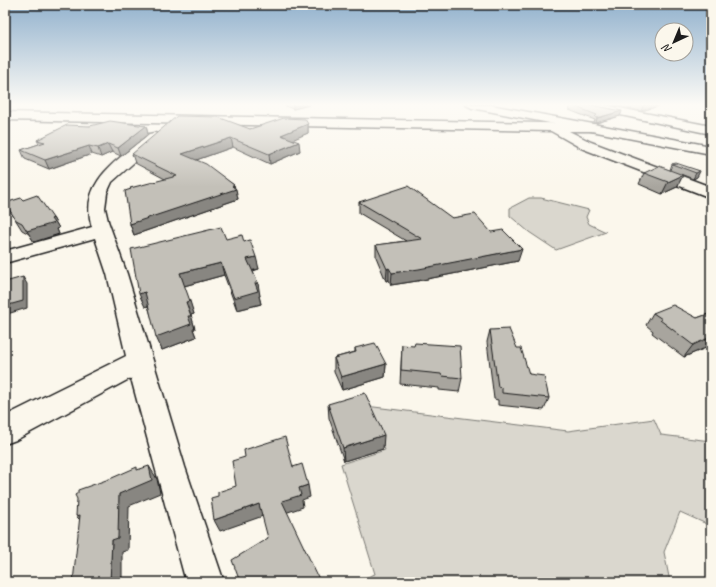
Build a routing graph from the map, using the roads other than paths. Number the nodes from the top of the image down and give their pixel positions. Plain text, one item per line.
1 (160, 132) edge
2 (563, 132) edge
3 (615, 132) edge
4 (711, 150) edge
5 (711, 193) edge
6 (103, 230) junction
7 (5, 257) edge
8 (139, 361) junction
9 (5, 431) edge
10 (205, 582) edge

1 - 6 street
2 - 5 street
3 - 4 street
6 - 7 street
6 - 8 street
8 - 9 street
8 - 10 street

